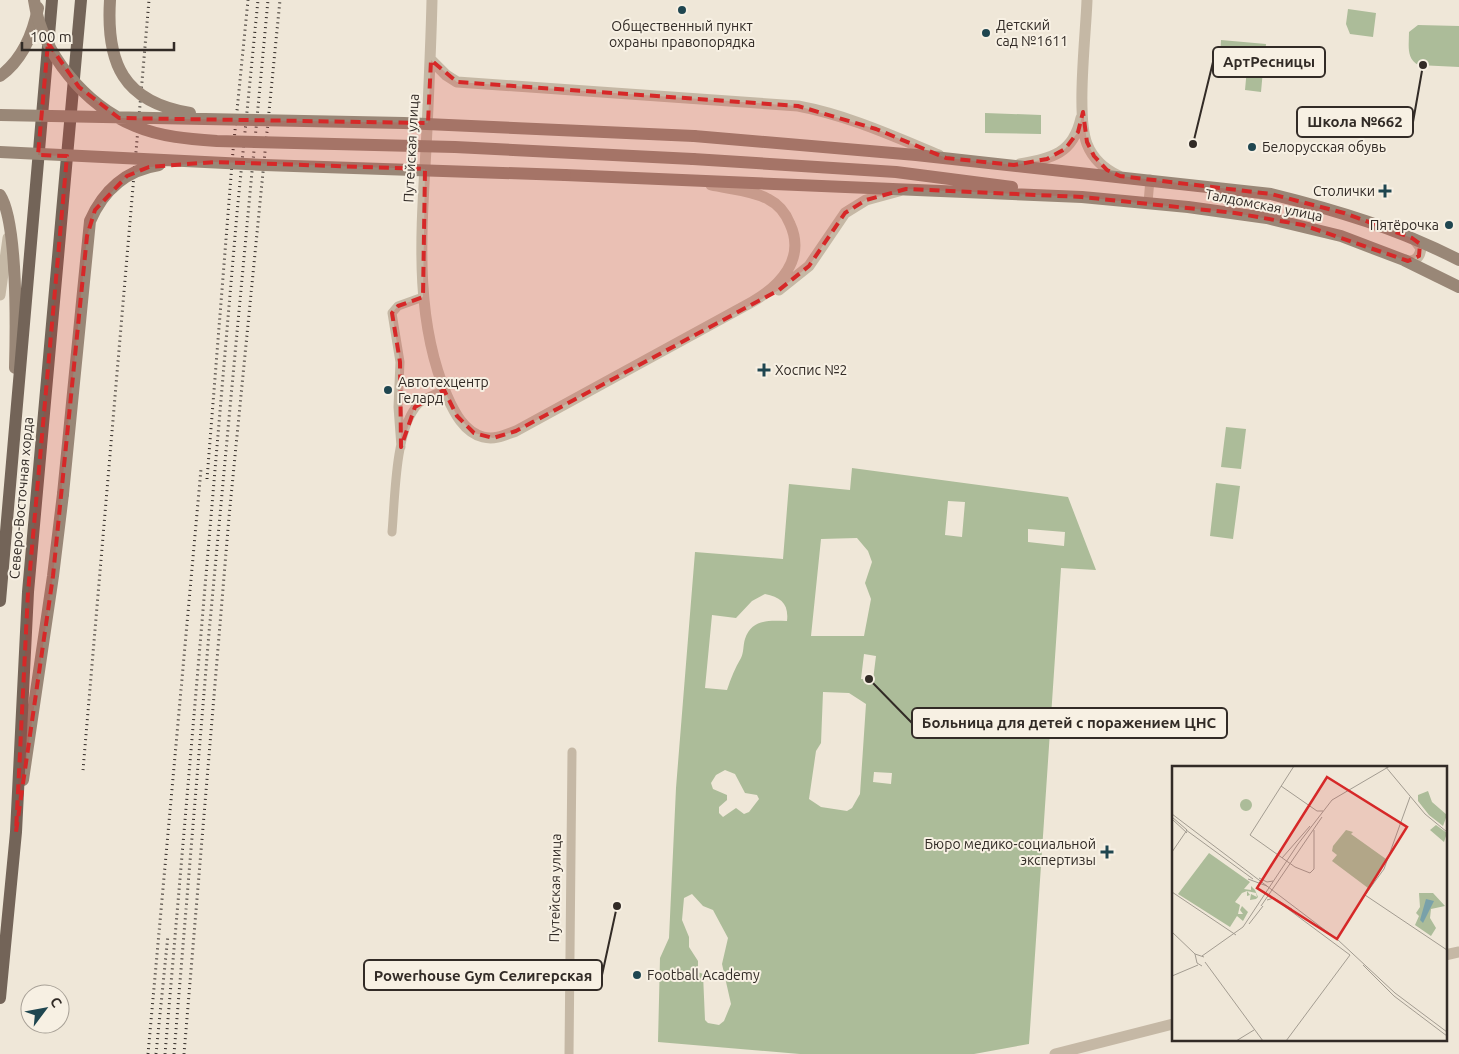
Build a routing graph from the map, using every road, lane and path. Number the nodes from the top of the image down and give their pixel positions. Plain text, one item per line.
1 (34, 0) edge
2 (40, 0) edge
3 (52, 0) edge
4 (81, 0) edge
5 (110, 0) edge
6 (432, 0) edge
7 (1087, 0) edge
8 (431, 60) junction
9 (0, 76) edge
10 (1083, 112) junction
11 (0, 115) edge
12 (230, 119) junction
13 (0, 152) edge
14 (946, 158) junction
15 (215, 162) junction
16 (1014, 165) junction
17 (1120, 176) junction
18 (1150, 180) junction
19 (692, 182) junction
20 (906, 189) junction
21 (0, 196) edge
22 (1082, 197) junction
23 (1148, 203) junction
24 (10, 229) junction
25 (1414, 239) junction
26 (1404, 260) junction
27 (1459, 260) edge
28 (1459, 288) edge
29 (0, 295) edge
30 (423, 296) junction
31 (752, 302) junction
32 (444, 390) junction
33 (401, 447) junction
34 (14, 457) junction
35 (392, 532) dead end
36 (0, 601) edge
37 (572, 752) dead end
38 (16, 832) junction
39 (1459, 952) edge
40 (1446, 955) edge
41 (0, 998) edge
42 (1172, 1024) edge
43 (569, 1054) edge
44 (1055, 1054) edge

1 - 22 main road, bridge
2 - 9 main road
3 - 34 main road, Северо-Восточная хорда
4 - 38 main road, Северо-Восточная хорда
5 - 12 main road, bridge
6 - 8 street, Путейская улица
7 - 10 street
8 - 14 street
8 - 30 street, Путейская улица
10 - 16 street
10 - 17 street
11 - 12 main road, bridge
12 - 14 main road, Талдомская улица, bridge
13 - 15 main road, bridge
14 - 16 main road, Талдомская улица
15 - 19 main road, bridge
15 - 38 main road, bridge
16 - 17 main road, Талдомская улица
17 - 18 main road, Талдомская улица
18 - 23 street
18 - 25 main road, Талдомская улица
19 - 20 main road
19 - 31 street
20 - 22 main road
20 - 31 street
21 - 24 main road
22 - 23 main road, Талдомская улица
23 - 26 main road, Талдомская улица
24 - 29 street
24 - 34 main road
25 - 26 street
25 - 27 main road, Талдомская улица
26 - 28 main road, Талдомская улица
30 - 32 street, Путейская улица
30 - 33 street
31 - 32 street, Путейская улица
32 - 33 street
33 - 35 street
34 - 36 main road, Северо-Восточная хорда
37 - 43 street, Путейская улица
38 - 41 main road, Северо-Восточная хорда
39 - 40 street
42 - 44 street

